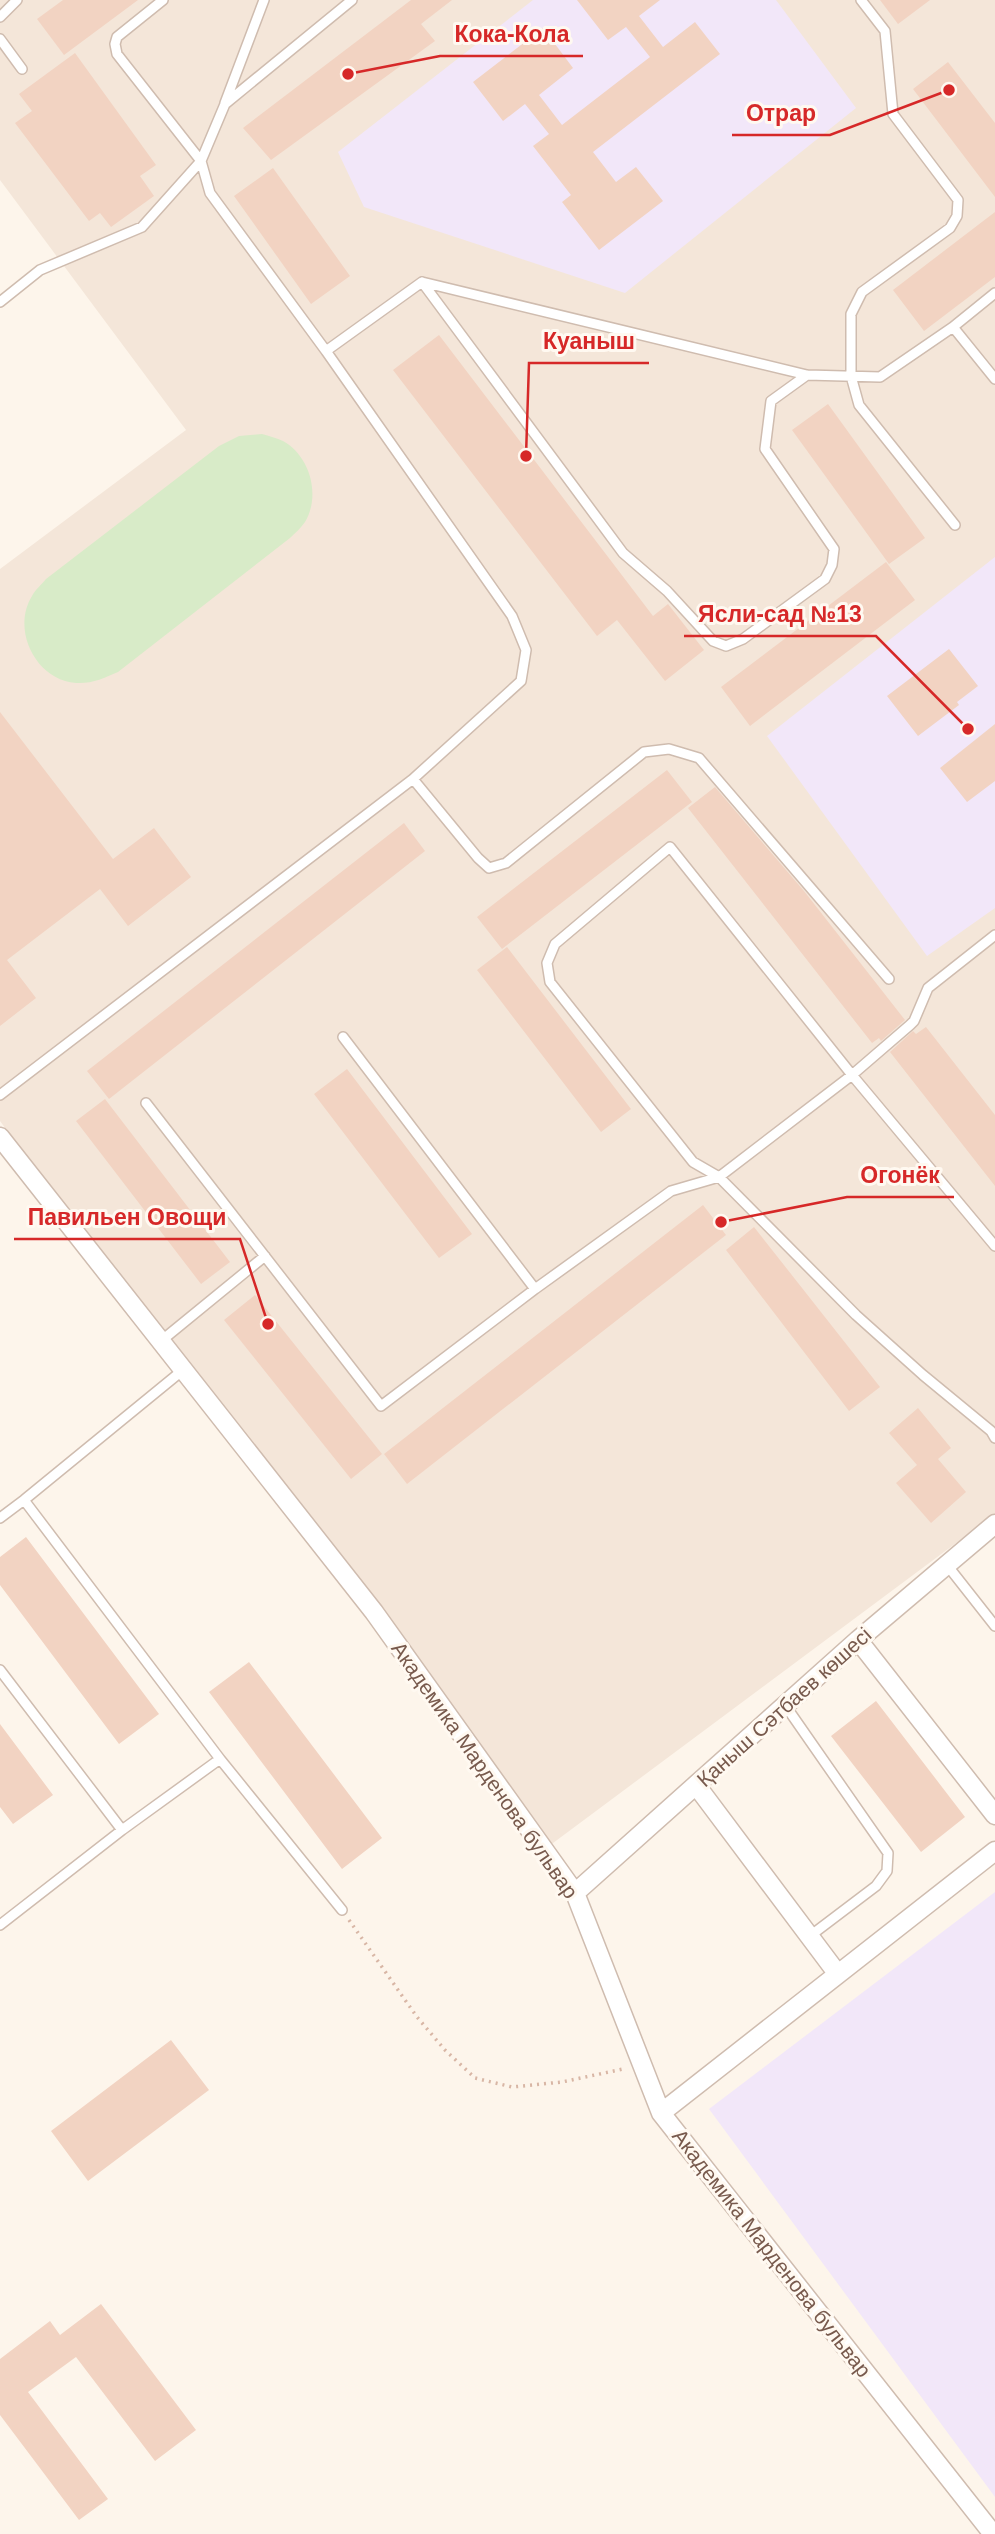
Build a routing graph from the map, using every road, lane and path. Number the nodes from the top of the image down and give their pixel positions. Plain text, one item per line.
1 (17, 0) edge
2 (163, 0) edge
3 (264, 0) edge
4 (352, 0) edge
5 (861, 0) edge
6 (0, 17) edge
7 (0, 39) edge
8 (22, 68) dead end
9 (225, 104) junction
10 (201, 161) junction
11 (422, 282) junction
12 (995, 293) edge
13 (0, 302) edge
14 (953, 327) junction
15 (326, 351) junction
16 (807, 374) junction
17 (851, 376) junction
18 (995, 379) edge
19 (955, 525) dead end
20 (413, 779) junction
21 (995, 935) edge
22 (889, 979) dead end
23 (344, 1037) dead end
24 (852, 1075) junction
25 (0, 1095) edge
26 (146, 1103) dead end
27 (0, 1137) edge
28 (719, 1177) junction
29 (995, 1246) edge
30 (265, 1256) junction
31 (535, 1289) junction
32 (161, 1341) junction
33 (183, 1370) junction
34 (995, 1419) edge
35 (993, 1434) edge
36 (24, 1500) junction
37 (0, 1518) edge
38 (995, 1524) edge
39 (947, 1565) junction
40 (995, 1626) edge
41 (858, 1640) junction
42 (0, 1670) edge
43 (785, 1705) junction
44 (219, 1759) junction
45 (696, 1785) junction
46 (993, 1808) edge
47 (122, 1830) junction
48 (995, 1851) edge
49 (575, 1893) junction
50 (342, 1910) joint
51 (0, 1925) edge
52 (810, 1936) junction
53 (837, 1973) junction
54 (642, 2065) junction
55 (661, 2113) junction
56 (993, 2534) edge

1 - 6 lane
2 - 10 lane
3 - 9 lane
4 - 9 lane
5 - 17 lane
7 - 8 lane
9 - 10 lane
10 - 13 lane
10 - 15 lane
11 - 15 lane
11 - 16 lane
11 - 16 lane
12 - 14 lane
14 - 17 lane
14 - 18 lane
15 - 20 lane
16 - 17 lane
17 - 19 lane
20 - 22 lane
20 - 25 lane
21 - 24 lane
23 - 31 lane
24 - 28 lane
24 - 28 lane
24 - 29 lane
26 - 30 lane
27 - 32 street, Академика Марденова бульвар
28 - 31 lane
28 - 35 lane
30 - 31 lane
30 - 32 lane
32 - 33 street, Академика Марденова бульвар
33 - 36 lane
33 - 49 street, Академика Марденова бульвар
34 - 35 lane
36 - 37 lane
36 - 44 lane
38 - 39 street, Қаныш Сәтбаев көшесі
39 - 40 lane
39 - 41 street, Қаныш Сәтбаев көшесі
41 - 43 street, Қаныш Сәтбаев көшесі
41 - 46 street
42 - 47 lane
43 - 45 street, Қаныш Сәтбаев көшесі
43 - 52 lane
44 - 47 lane
44 - 50 lane
45 - 49 street, Қаныш Сәтбаев көшесі
45 - 52 street
47 - 51 lane
48 - 53 street
49 - 54 street, Академика Марденова бульвар
50 - 54 path
52 - 53 street
53 - 55 street
54 - 55 street, Академика Марденова бульвар
55 - 56 street, Академика Марденова бульвар

